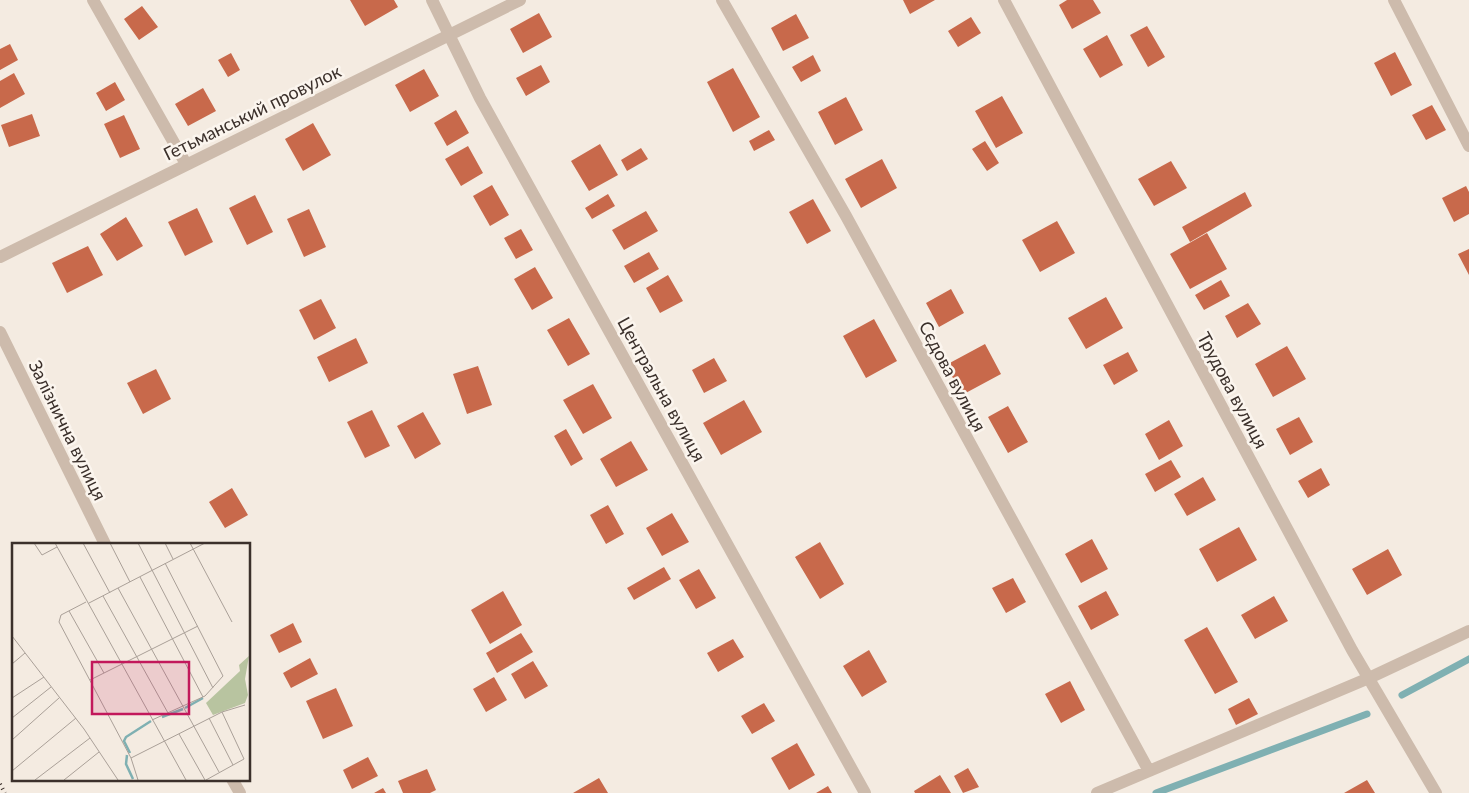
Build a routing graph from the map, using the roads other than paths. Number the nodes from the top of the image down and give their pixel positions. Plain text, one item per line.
1 (93, 0) edge
2 (432, 0) edge
3 (520, 0) edge
4 (722, 0) edge
5 (1004, 0) edge
6 (1394, 0) edge
7 (449, 35) junction
8 (1469, 146) edge
9 (186, 164) junction
10 (0, 257) edge
11 (0, 332) edge
12 (105, 543) edge
13 (1469, 631) edge
14 (1369, 678) junction
15 (1149, 771) junction
16 (233, 780) edge
17 (240, 793) edge
18 (865, 793) edge
19 (1097, 793) edge
20 (1436, 793) edge

1 - 9 street
2 - 7 street, Центральна вулиця
3 - 7 street, Гетьманський провулок
4 - 15 street, Сєдова вулиця
5 - 14 street, Трудова вулиця
6 - 8 street
7 - 9 street, Гетьманський провулок
7 - 18 street, Центральна вулиця
9 - 10 street, Гетьманський провулок
11 - 12 street, Залізнична вулиця
13 - 14 street
14 - 15 street
14 - 20 street, Трудова вулиця
15 - 19 street
16 - 17 street

